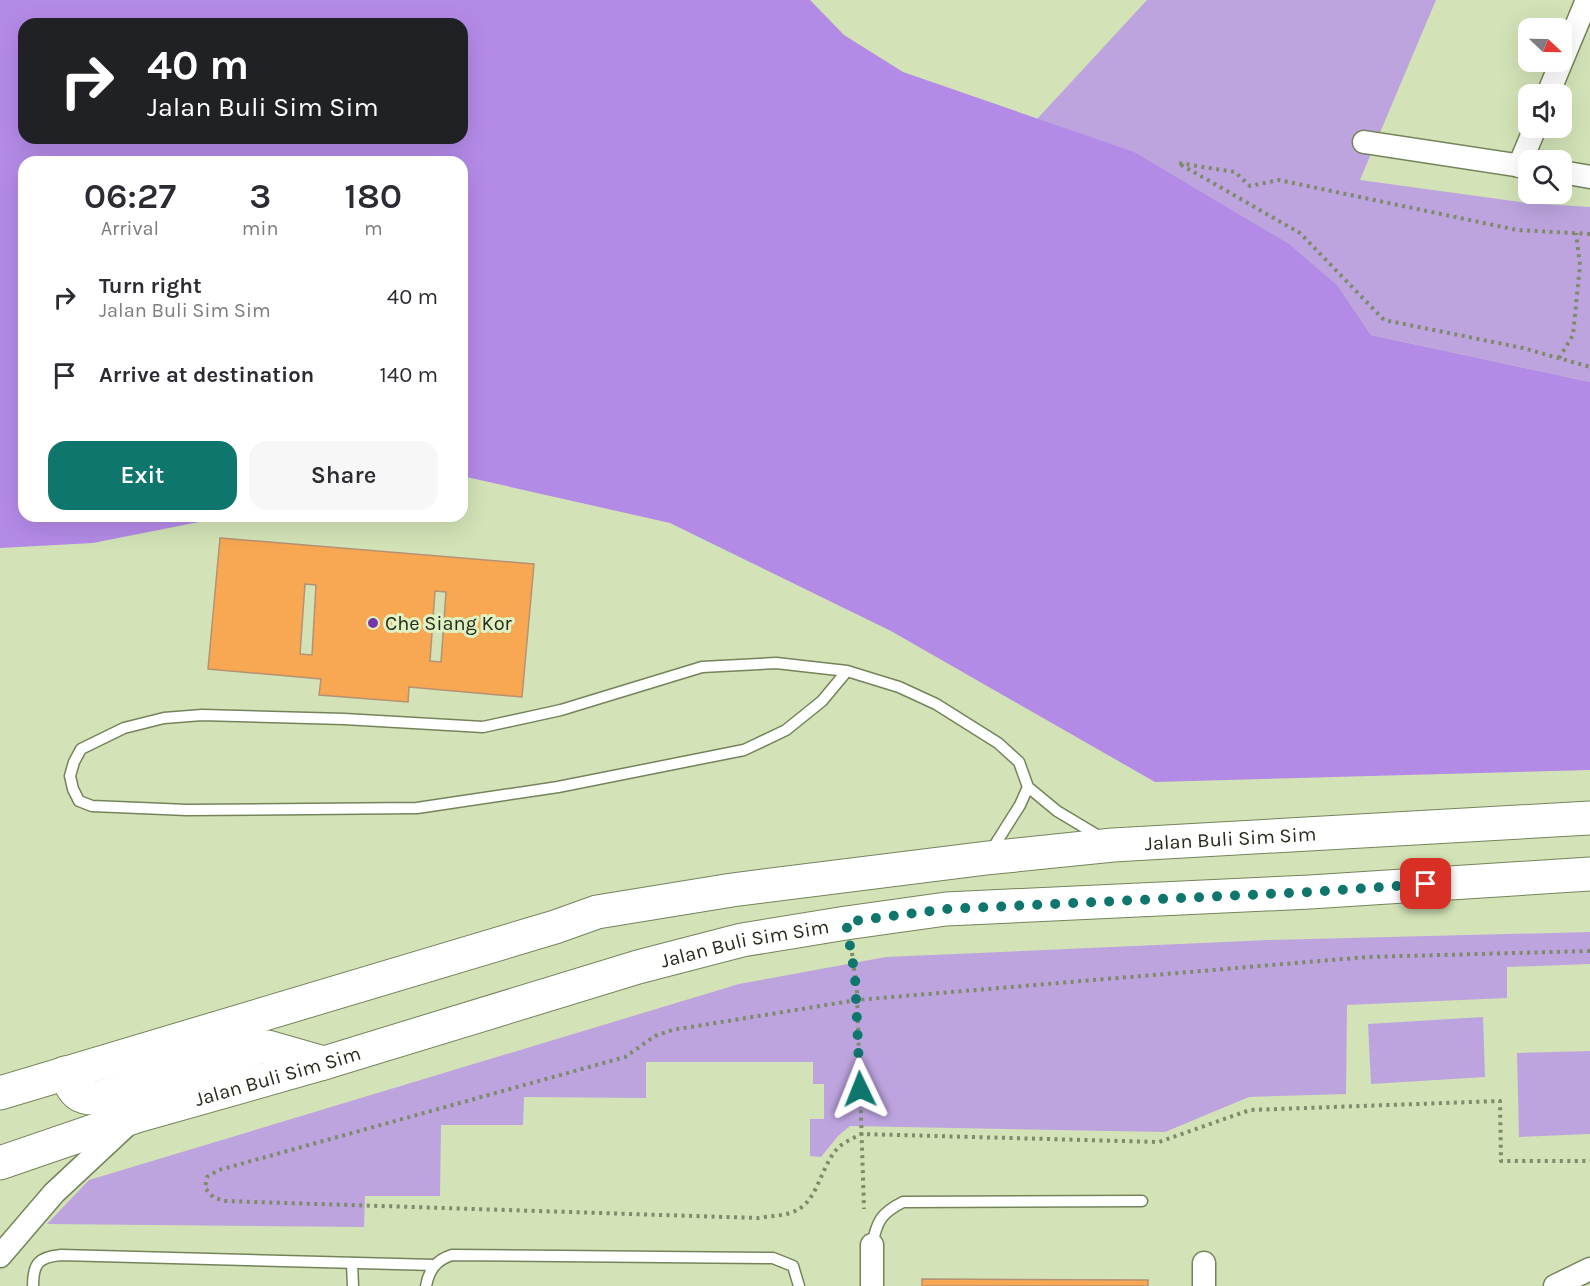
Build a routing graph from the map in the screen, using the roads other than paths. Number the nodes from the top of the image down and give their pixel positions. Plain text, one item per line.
1 (1587, 0) edge
2 (1552, 84) edge
3 (1364, 142) dead end
4 (1518, 165) edge
5 (1572, 174) edge
6 (1590, 177) edge
7 (847, 671) junction
8 (1028, 786) junction
9 (1590, 818) edge
10 (1113, 844) junction
11 (987, 858) junction
12 (1590, 874) edge
13 (324, 1063) junction
14 (65, 1073) junction
15 (0, 1093) edge
16 (137, 1116) junction
17 (0, 1163) edge
18 (1142, 1201) dead end
19 (872, 1245) joint
20 (0, 1256) edge
21 (352, 1263) junction
22 (1204, 1263) dead end
23 (434, 1265) junction
24 (1590, 1269) edge
25 (33, 1286) edge
26 (352, 1286) edge
27 (426, 1286) edge
28 (799, 1286) edge
29 (872, 1286) edge
30 (1204, 1286) edge
31 (1555, 1286) edge

1 - 2 street
3 - 4 street
5 - 6 street
7 - 7 lane
7 - 8 lane
8 - 10 lane
8 - 11 lane
9 - 10 main road, Jalan Buli Sim Sim
10 - 11 main road, Jalan Buli Sim Sim
11 - 14 main road, Jalan Buli Sim Sim
12 - 13 main road, Jalan Buli Sim Sim
13 - 14 main road
13 - 16 main road, Jalan Buli Sim Sim
14 - 15 main road, Jalan Buli Sim Sim
16 - 17 main road, Jalan Buli Sim Sim
16 - 20 street
18 - 19 lane
19 - 29 street
21 - 23 lane
21 - 25 lane
21 - 26 lane
22 - 30 street
23 - 27 lane
23 - 28 lane
24 - 31 street

